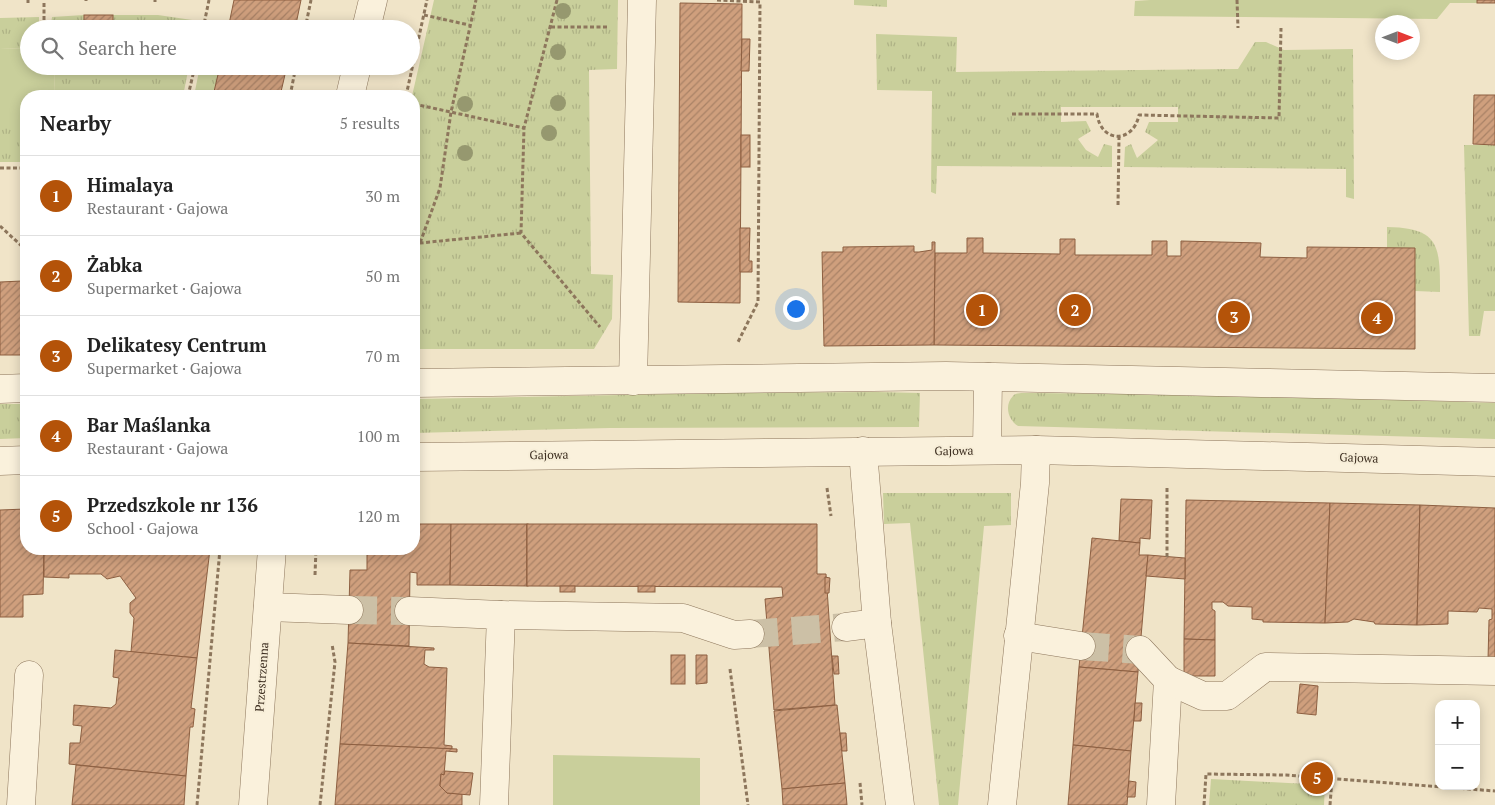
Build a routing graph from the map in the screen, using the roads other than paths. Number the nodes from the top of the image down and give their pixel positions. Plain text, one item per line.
1 (373, 0) edge
2 (642, 0) edge
3 (368, 20) edge
4 (355, 75) edge
5 (351, 90) edge
6 (988, 377) junction
7 (633, 381) junction
8 (420, 383) edge
9 (20, 388) edge
10 (1495, 388) edge
11 (0, 389) edge
12 (987, 450) junction
13 (1036, 450) junction
14 (863, 451) junction
15 (420, 457) edge
16 (20, 460) edge
17 (0, 461) edge
18 (1495, 462) edge
19 (272, 555) edge
20 (268, 607) junction
21 (338, 609) tunnel mouth
22 (409, 611) tunnel mouth
23 (501, 614) junction
24 (877, 623) junction
25 (846, 626) tunnel mouth
26 (750, 634) tunnel mouth
27 (1018, 636) junction
28 (1082, 646) tunnel mouth
29 (1140, 650) tunnel mouth
30 (1495, 672) edge
31 (29, 675) dead end
32 (1168, 680) junction
33 (14, 793) edge
34 (253, 805) edge
35 (494, 805) edge
36 (900, 805) edge
37 (1002, 805) edge
38 (1161, 805) edge

1 - 3 street
2 - 7 street
4 - 5 street
6 - 7 street
6 - 10 street
6 - 12 street
7 - 8 street
9 - 11 street
12 - 13 street, Gajowa
12 - 14 street, Gajowa
13 - 18 street, Gajowa
13 - 27 street
14 - 15 street, Gajowa
14 - 24 street
16 - 17 street
19 - 20 street, Przestrzenna
20 - 21 street
20 - 34 street, Przestrzenna
22 - 23 street
23 - 26 street
23 - 35 street
24 - 25 street
24 - 36 street
27 - 28 street
27 - 37 street
29 - 32 street
30 - 32 street
31 - 33 street
32 - 38 street

